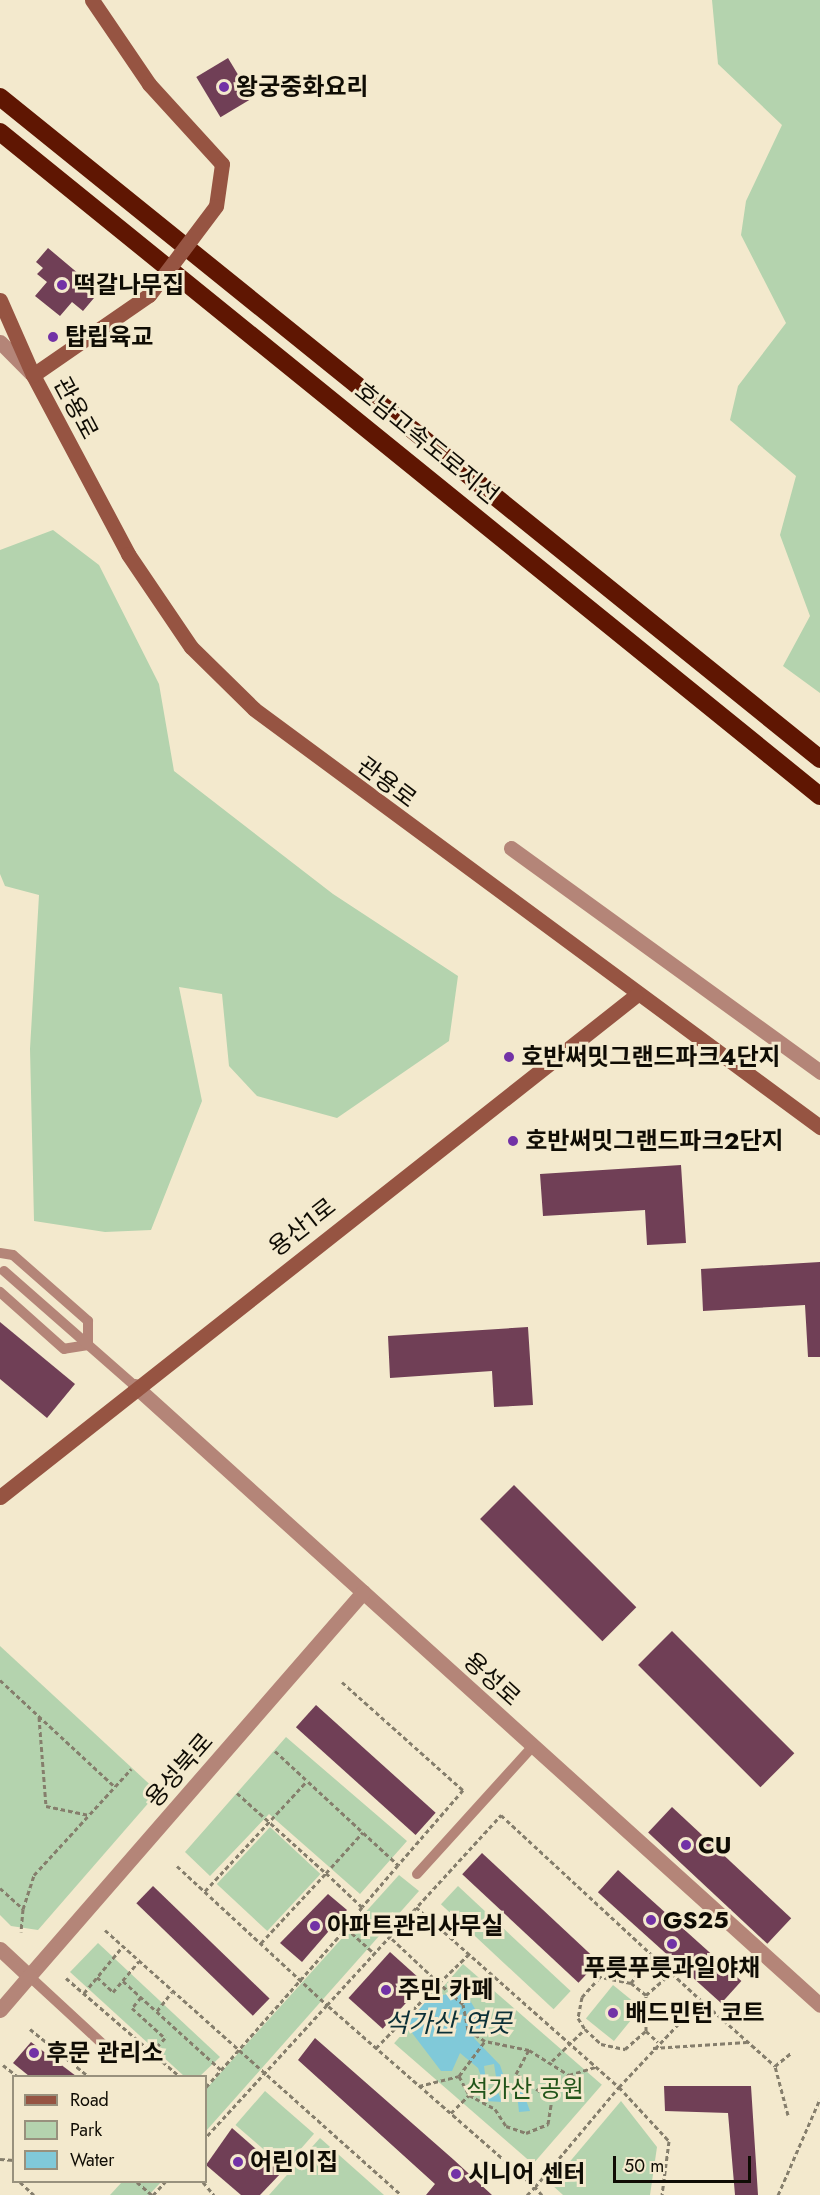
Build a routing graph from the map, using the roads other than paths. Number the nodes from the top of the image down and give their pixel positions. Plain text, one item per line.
1 (92, 0) edge
2 (0, 97) edge
3 (0, 132) edge
4 (0, 300) edge
5 (0, 342) edge
6 (33, 375) junction
7 (820, 759) edge
8 (820, 796) edge
9 (511, 848) dead end
10 (635, 996) junction
11 (820, 1072) edge
12 (820, 1127) edge
13 (0, 1252) edge
14 (4, 1271) dead end
15 (0, 1292) edge
16 (88, 1345) junction
17 (135, 1386) junction
18 (0, 1497) edge
19 (363, 1592) junction
20 (533, 1746) junction
21 (417, 1874) dead end
22 (0, 1949) edge
23 (29, 1976) junction
24 (820, 2005) edge
25 (0, 2010) edge
26 (108, 2049) dead end

1 - 6 main road, bridge
2 - 7 highway, 호남고속도로지선
3 - 8 highway, 호남고속도로지선
4 - 6 main road, 관용로
5 - 6 street
6 - 10 main road, 관용로
9 - 11 street
10 - 12 main road, 관용로
10 - 17 main road, 용산1로
13 - 16 lane
14 - 16 lane
15 - 16 lane
16 - 17 lane
17 - 18 main road, 용산1로
17 - 19 street, 용성로
19 - 20 street, 용성로
19 - 23 street, 용성북로
20 - 21 lane
20 - 24 street, 용성로
22 - 23 street
23 - 25 street, 용성북로
23 - 26 lane

